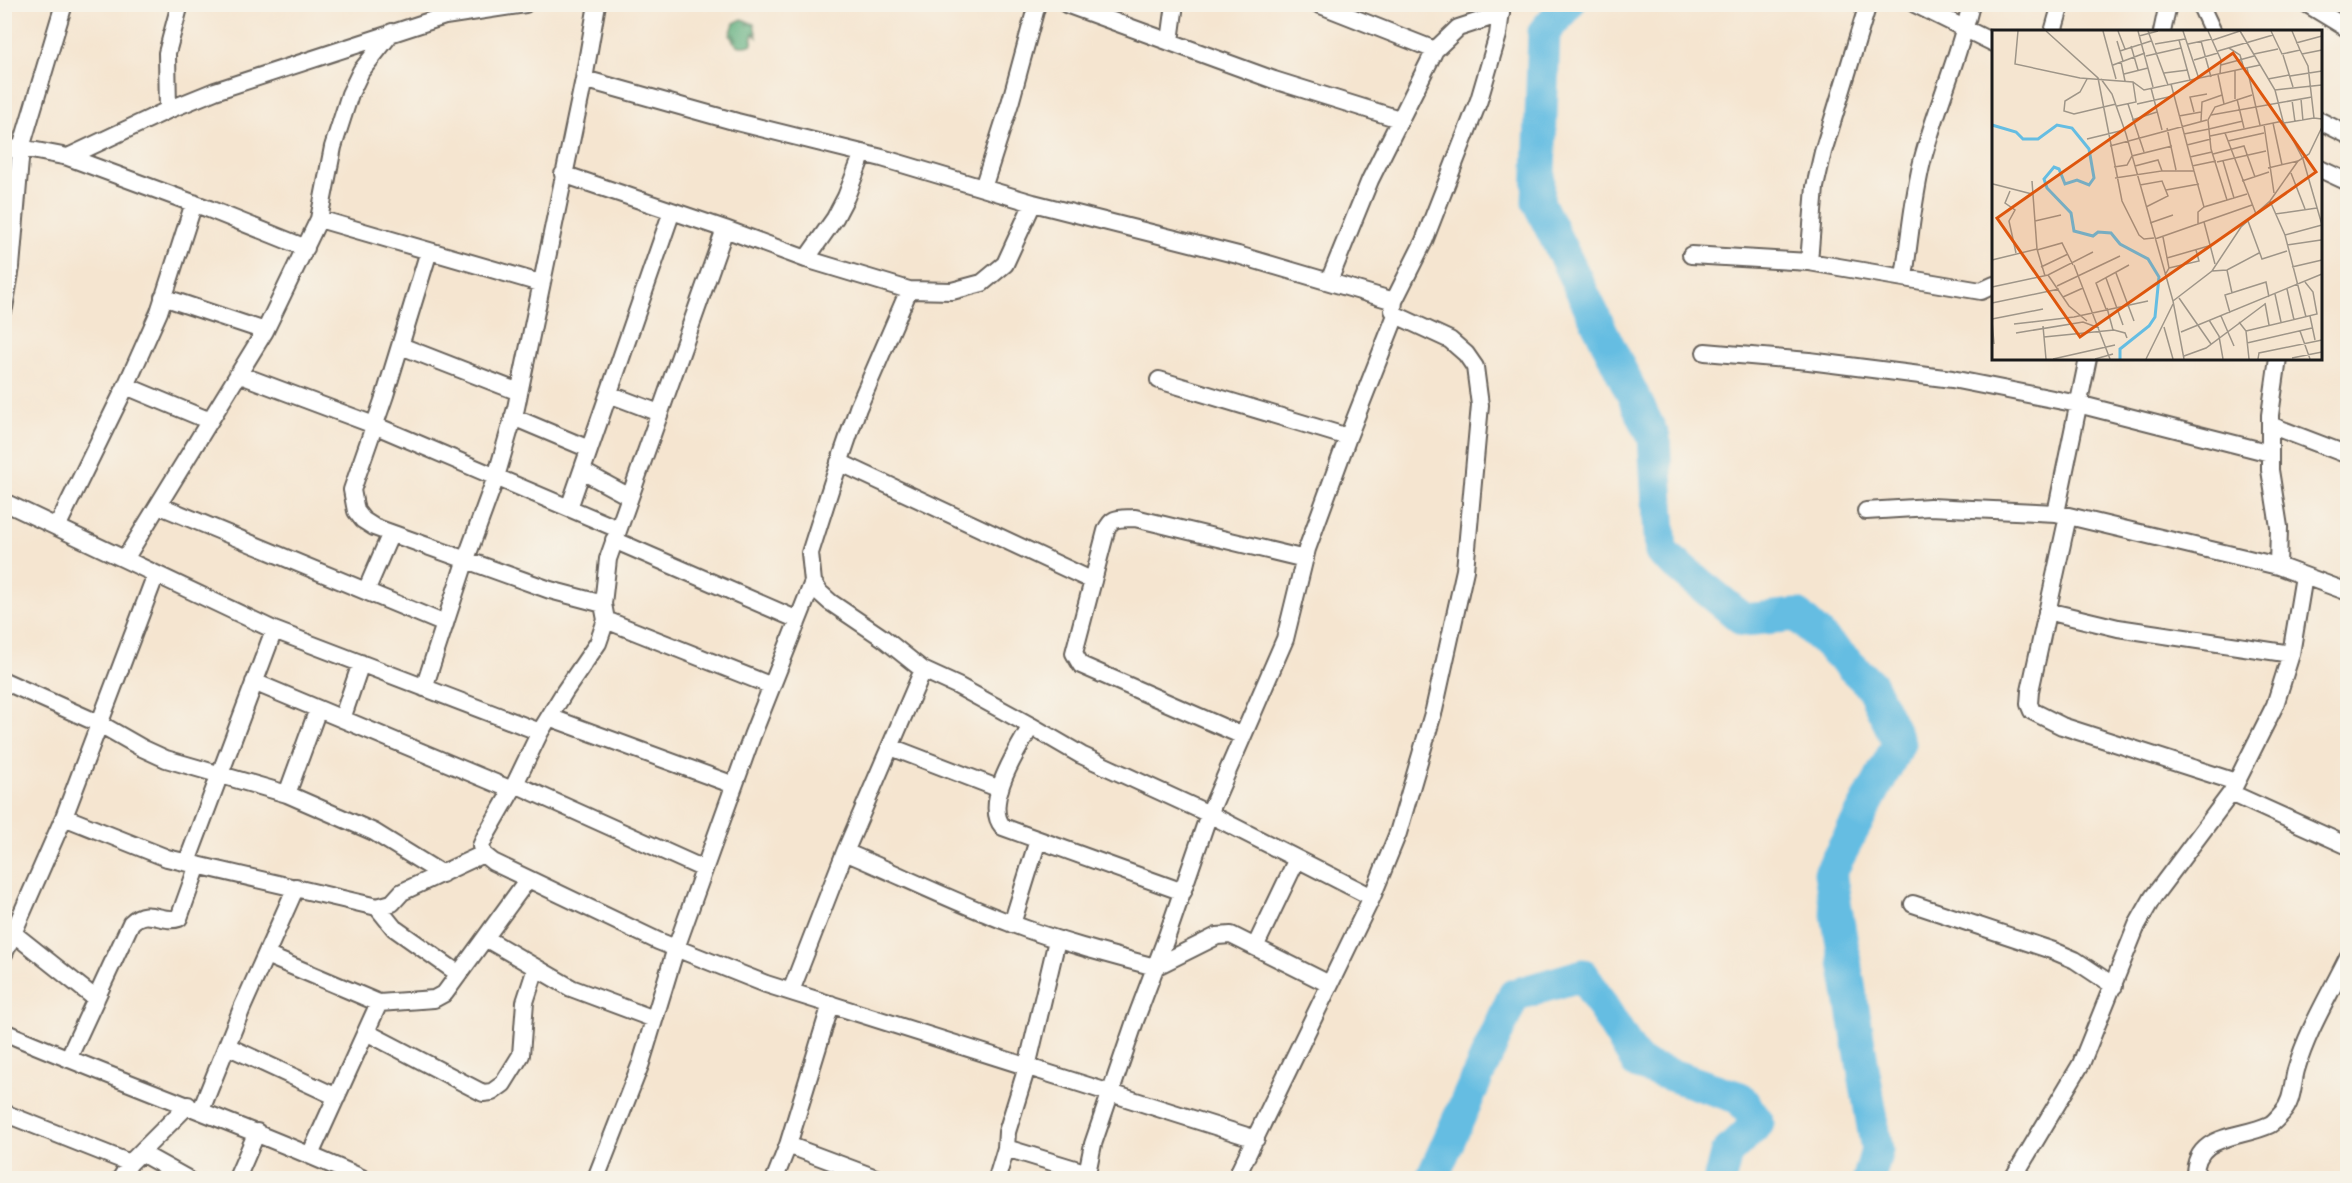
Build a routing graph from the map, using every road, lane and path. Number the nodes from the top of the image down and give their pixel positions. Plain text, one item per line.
1 (64, 4) edge
2 (180, 4) edge
3 (525, 4) edge
4 (597, 4) edge
5 (1036, 4) edge
6 (1066, 4) edge
7 (1175, 4) edge
8 (1318, 4) edge
9 (1868, 4) edge
10 (1915, 4) edge
11 (1971, 4) edge
12 (2061, 4) edge
13 (2168, 4) edge
14 (2200, 4) edge
15 (2307, 4) edge
16 (1501, 9) edge
17 (447, 10) edge
18 (1965, 29) junction
19 (2348, 29) edge
20 (2054, 30) edge
21 (2162, 30) edge
22 (2212, 30) edge
23 (392, 32) junction
24 (1170, 41) junction
25 (1992, 42) edge
26 (1435, 50) junction
27 (584, 79) junction
28 (168, 110) junction
29 (1399, 120) junction
30 (2322, 122) edge
31 (2348, 135) edge
32 (13, 149) edge
33 (863, 153) junction
34 (68, 157) junction
35 (2322, 170) edge
36 (563, 174) junction
37 (2348, 182) edge
38 (983, 188) junction
39 (194, 203) junction
40 (1033, 203) junction
41 (672, 211) junction
42 (319, 219) junction
43 (725, 229) junction
44 (306, 248) junction
45 (429, 251) junction
46 (1691, 255) dead end
47 (806, 259) junction
48 (1809, 262) junction
49 (1904, 277) junction
50 (1329, 281) junction
51 (540, 283) junction
52 (1992, 286) edge
53 (909, 290) junction
54 (163, 297) junction
55 (4, 308) edge
56 (1395, 308) junction
57 (265, 331) junction
58 (400, 346) junction
59 (1706, 352) dead end
60 (2088, 360) edge
61 (2278, 360) edge
62 (238, 374) junction
63 (1159, 380) dead end
64 (126, 386) junction
65 (519, 392) junction
66 (609, 394) junction
67 (2078, 404) junction
68 (660, 413) junction
69 (513, 417) junction
70 (210, 421) junction
71 (374, 425) junction
72 (2270, 425) junction
73 (1348, 436) junction
74 (589, 449) junction
75 (2270, 453) junction
76 (2348, 455) edge
77 (839, 462) junction
78 (582, 471) junction
79 (496, 477) junction
80 (630, 497) junction
81 (4, 502) edge
82 (158, 505) junction
83 (569, 508) junction
84 (1866, 511) dead end
85 (2062, 514) junction
86 (57, 527) junction
87 (392, 533) junction
88 (616, 534) junction
89 (125, 559) junction
90 (1305, 559) junction
91 (466, 560) junction
92 (2278, 566) junction
93 (156, 574) junction
94 (2304, 576) junction
95 (1093, 581) junction
96 (813, 582) junction
97 (366, 591) junction
98 (2348, 592) edge
99 (605, 612) junction
100 (2047, 612) junction
101 (798, 620) junction
102 (445, 624) junction
103 (273, 630) junction
104 (2291, 654) junction
105 (361, 663) junction
106 (923, 670) junction
107 (4, 681) edge
108 (254, 682) junction
109 (772, 686) junction
110 (424, 688) junction
111 (318, 709) junction
112 (342, 719) junction
113 (100, 724) junction
114 (545, 725) junction
115 (1031, 726) junction
116 (1243, 736) junction
117 (891, 747) junction
118 (219, 775) junction
119 (735, 785) junction
120 (514, 787) junction
121 (2233, 787) junction
122 (1000, 789) junction
123 (287, 794) junction
124 (1209, 814) junction
125 (64, 817) junction
126 (1038, 840) junction
127 (2348, 846) edge
128 (844, 852) junction
129 (483, 854) junction
130 (1297, 859) junction
131 (192, 863) junction
132 (704, 868) junction
133 (442, 874) junction
134 (528, 879) junction
135 (296, 887) junction
136 (1183, 892) junction
137 (1372, 897) junction
138 (1913, 904) dead end
139 (377, 907) junction
140 (1012, 924) junction
141 (13, 933) junction
142 (485, 939) junction
143 (1057, 940) junction
144 (1256, 947) junction
145 (676, 948) junction
146 (4, 954) edge
147 (266, 955) junction
148 (2348, 957) edge
149 (1155, 967) junction
150 (536, 968) junction
151 (459, 974) junction
152 (1329, 984) junction
153 (2114, 986) junction
154 (791, 992) junction
155 (96, 999) junction
156 (379, 1003) junction
157 (831, 1004) junction
158 (654, 1019) junction
159 (4, 1032) edge
160 (366, 1032) junction
161 (227, 1046) junction
162 (68, 1059) junction
163 (1027, 1067) junction
164 (1110, 1094) junction
165 (337, 1097) junction
166 (195, 1108) junction
167 (4, 1113) edge
168 (257, 1132) junction
169 (1256, 1139) junction
170 (788, 1145) junction
171 (1006, 1149) junction
172 (310, 1155) junction
173 (135, 1158) junction
174 (1087, 1176) edge
175 (353, 1177) edge
176 (597, 1178) edge
177 (121, 1179) edge
178 (186, 1179) edge
179 (237, 1179) edge
180 (775, 1179) edge
181 (876, 1179) edge
182 (997, 1179) edge
183 (1236, 1179) edge
184 (2013, 1179) edge
185 (2195, 1179) edge

1 - 32 street
2 - 28 street
3 - 17 street
4 - 27 street
5 - 38 street
6 - 24 street
7 - 24 street
8 - 26 street
9 - 48 street
10 - 18 street
11 - 18 street
12 - 20 street
13 - 21 street
14 - 22 street
15 - 19 street
16 - 26 street
16 - 56 street
17 - 23 street
18 - 25 street
18 - 49 street
23 - 28 street
23 - 42 street
24 - 29 street
26 - 29 street
27 - 33 street
27 - 36 street
28 - 34 street
29 - 50 street
30 - 31 street
32 - 34 street
32 - 55 street
33 - 38 street
33 - 47 street
34 - 39 street
35 - 37 street
36 - 41 street
36 - 51 street
38 - 40 street
39 - 44 street
39 - 54 street
40 - 50 street
40 - 53 street
41 - 43 street
41 - 66 street
42 - 44 street
42 - 45 street
43 - 47 street
43 - 68 street
44 - 57 street
45 - 51 street
45 - 58 street
46 - 48 street
47 - 53 street
48 - 49 street
49 - 52 street
50 - 56 street
51 - 65 street
53 - 77 street
54 - 57 street
54 - 64 street
56 - 73 street
56 - 137 street
57 - 62 street
58 - 65 street
58 - 71 street
59 - 67 street
60 - 67 street
61 - 72 street
62 - 70 street
62 - 71 street
63 - 73 street
64 - 70 street
64 - 86 street
65 - 69 street
66 - 68 street
66 - 74 street
67 - 75 street
67 - 85 street
68 - 80 street
69 - 74 street
69 - 79 street
70 - 82 street
71 - 79 street
71 - 87 street
72 - 75 street
72 - 76 street
73 - 90 street
74 - 78 street
75 - 92 street
77 - 95 street
77 - 96 street
78 - 80 street
78 - 83 street
79 - 83 street
79 - 91 street
80 - 88 street
81 - 86 street
82 - 89 street
82 - 97 street
83 - 88 street
84 - 85 street
85 - 92 street
85 - 100 street
86 - 89 street
87 - 91 street
87 - 97 street
88 - 99 street
88 - 101 street
89 - 93 street
90 - 95 street
90 - 116 street
91 - 99 street
91 - 102 street
92 - 94 street
93 - 103 street
93 - 113 street
94 - 98 street
94 - 104 street
95 - 116 street
96 - 101 street
96 - 106 street
97 - 102 street
99 - 109 street
99 - 114 street
100 - 104 street
100 - 121 street
101 - 109 street
102 - 110 street
103 - 105 street
103 - 108 street
104 - 121 street
105 - 110 street
105 - 112 street
106 - 115 street
106 - 117 street
107 - 113 street
108 - 111 street
108 - 118 street
109 - 119 street
110 - 114 street
111 - 112 street
111 - 123 street
112 - 120 street
113 - 118 street
113 - 125 street
114 - 119 street
114 - 120 street
115 - 122 street
115 - 124 street
116 - 124 street
117 - 122 street
117 - 128 street
118 - 123 street
118 - 131 street
119 - 132 street
120 - 129 street
120 - 132 street
121 - 127 street
121 - 153 street
122 - 126 street
123 - 133 street
124 - 130 street
124 - 136 street
125 - 131 street
125 - 141 street
126 - 136 street
126 - 140 street
128 - 140 street
128 - 154 street
129 - 133 street
129 - 134 street
130 - 137 street
130 - 144 street
131 - 135 street
131 - 155 street
132 - 145 street
133 - 139 street
134 - 142 street
134 - 145 street
135 - 139 street
135 - 147 street
136 - 149 street
137 - 152 street
138 - 153 street
139 - 151 street
140 - 143 street
141 - 146 street
141 - 155 street
142 - 150 street
142 - 151 street
143 - 149 street
143 - 163 street
144 - 149 street
144 - 152 street
145 - 154 street
145 - 158 street
147 - 156 street
147 - 161 street
148 - 185 street
149 - 164 street
150 - 158 street
150 - 160 street
151 - 156 street
152 - 169 street
153 - 184 street
154 - 157 street
155 - 162 street
156 - 160 street
157 - 163 street
157 - 170 street
158 - 176 street
159 - 162 street
160 - 165 street
161 - 165 street
161 - 166 street
162 - 166 street
163 - 164 street
163 - 171 street
164 - 169 street
164 - 174 street
165 - 172 street
166 - 168 street
166 - 173 street
167 - 173 street
168 - 172 street
168 - 179 street
169 - 183 street
170 - 180 street
170 - 181 street
171 - 174 street
171 - 182 street
172 - 175 street
173 - 177 street
173 - 178 street

